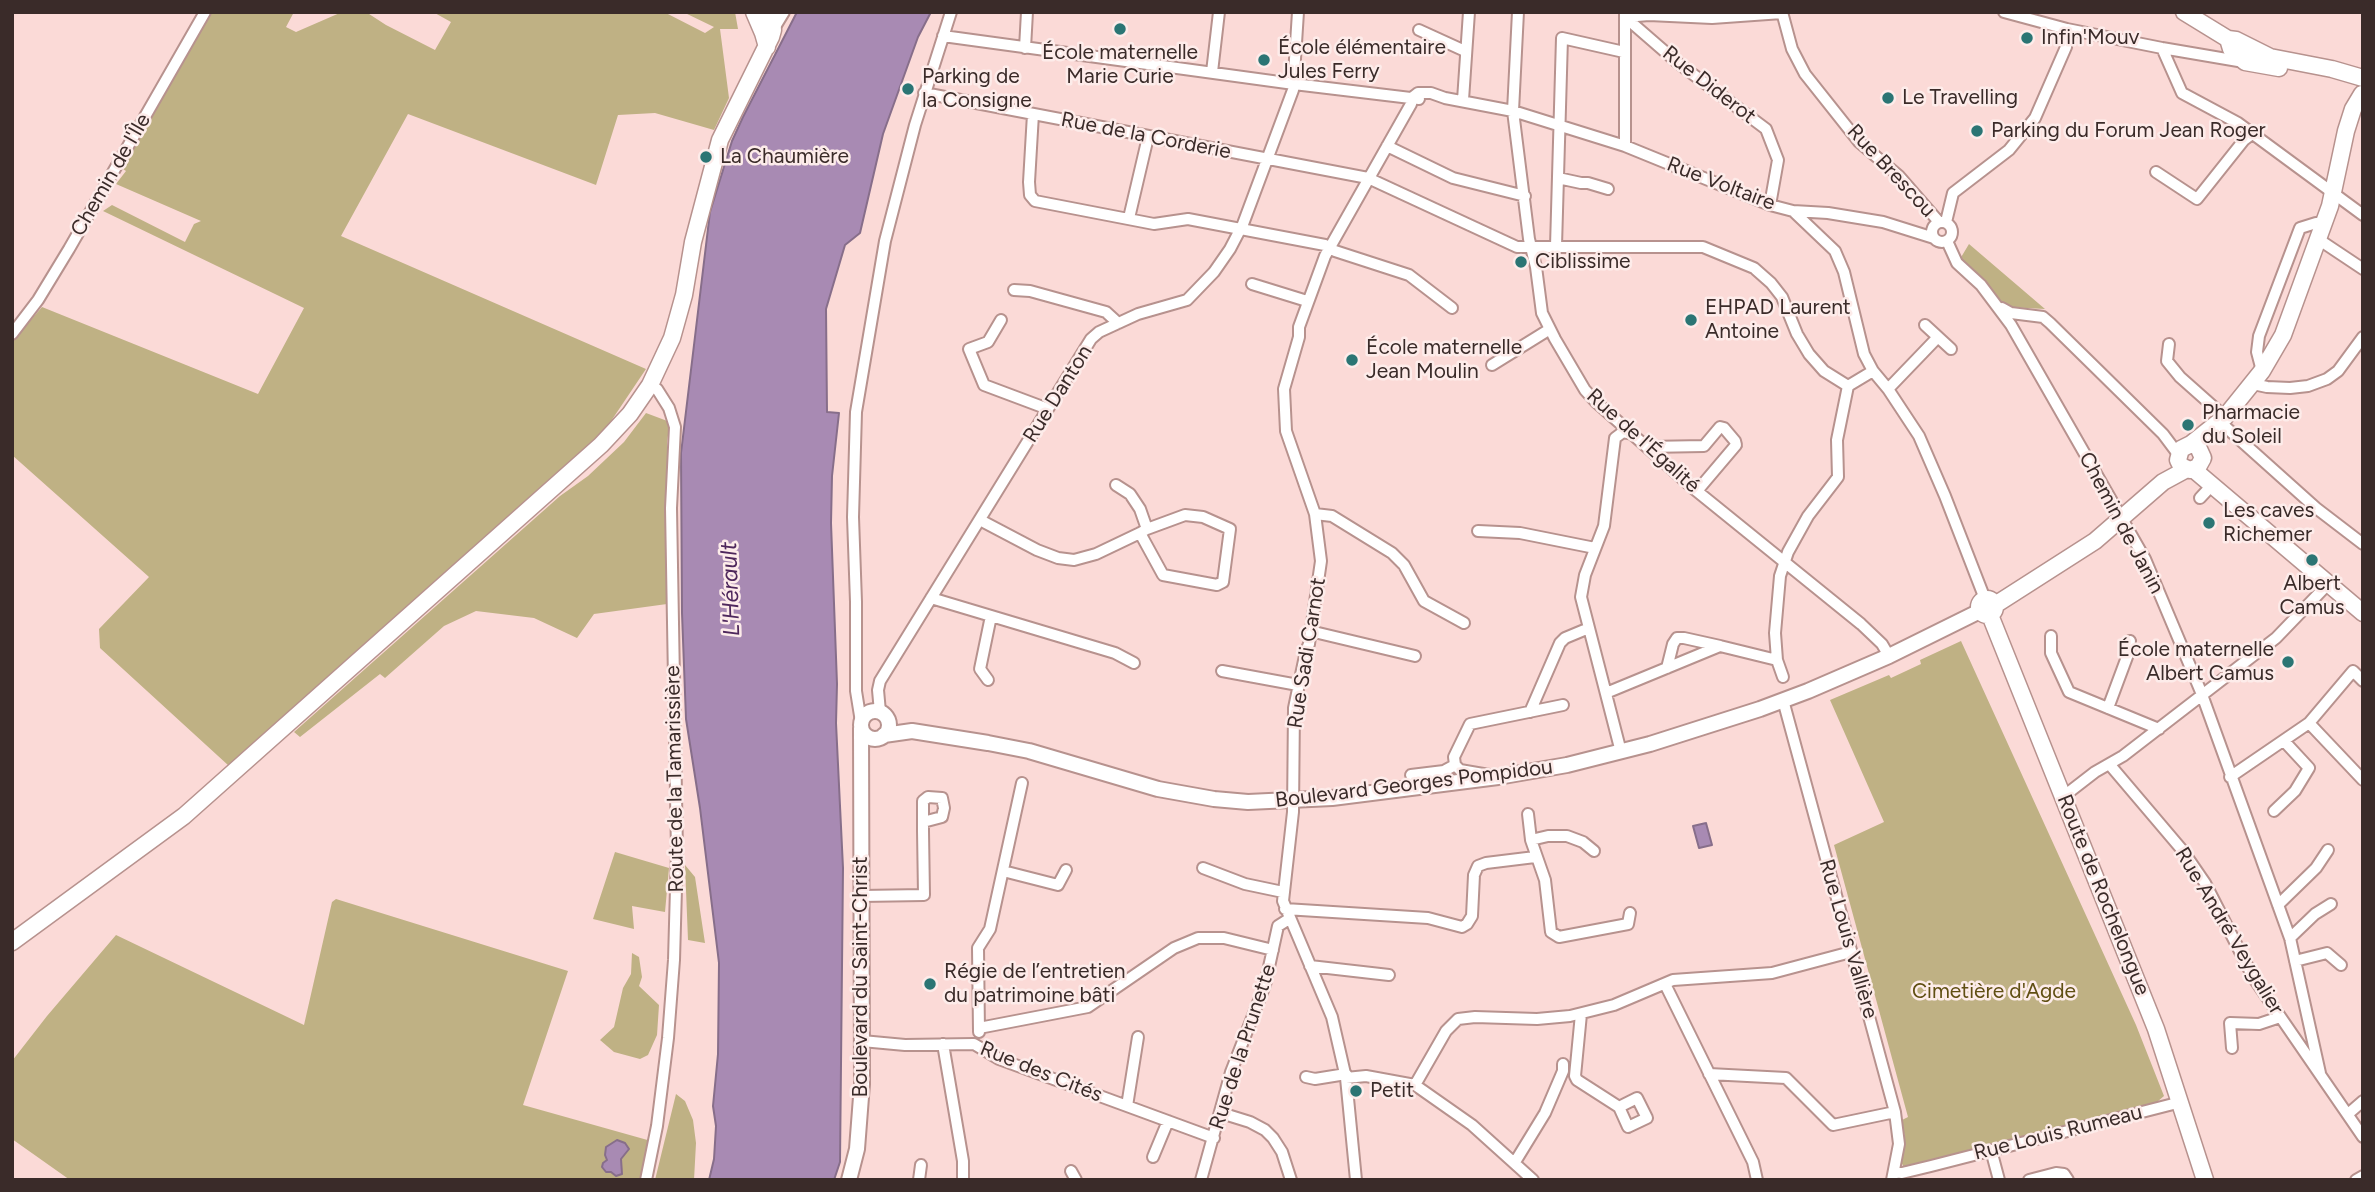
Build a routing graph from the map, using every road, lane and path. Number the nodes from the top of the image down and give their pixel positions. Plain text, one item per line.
1 (205, 12) edge
2 (754, 12) edge
3 (951, 12) edge
4 (1027, 12) edge
5 (1220, 12) edge
6 (1298, 12) edge
7 (1469, 12) edge
8 (1518, 12) edge
9 (2004, 12) edge
10 (2184, 12) edge
11 (1782, 13) edge
12 (1625, 15) edge
13 (776, 20) edge
14 (2067, 29) junction
15 (1419, 30) dead end
16 (943, 36) junction
17 (2228, 38) junction
18 (767, 47) junction
19 (1025, 48) junction
20 (2162, 48) junction
21 (1465, 51) junction
22 (1624, 52) junction
23 (2245, 62) junction
24 (1212, 72) junction
25 (1294, 84) junction
26 (2362, 88) edge
27 (925, 93) junction
28 (1413, 96) junction
29 (1463, 100) junction
30 (2363, 110) edge
31 (1513, 111) junction
32 (1033, 114) junction
33 (1560, 124) junction
34 (2348, 124) junction
35 (2252, 134) junction
36 (1148, 136) junction
37 (1387, 146) junction
38 (1625, 146) junction
39 (1267, 160) junction
40 (2156, 172) dead end
41 (1368, 178) junction
42 (1558, 178) junction
43 (1608, 189) dead end
44 (2333, 193) junction
45 (1525, 196) junction
46 (1770, 205) junction
47 (1793, 211) junction
48 (2363, 215) edge
49 (1129, 218) junction
50 (1942, 222) junction
51 (1240, 229) junction
52 (2321, 231) junction
53 (1934, 238) junction
54 (1947, 241) junction
55 (1556, 246) junction
56 (1329, 247) junction
57 (1531, 247) junction
58 (2363, 269) edge
59 (1252, 284) dead end
60 (1014, 290) dead end
61 (1307, 301) junction
62 (1996, 305) junction
63 (1452, 308) dead end
64 (1001, 320) dead end
65 (1118, 323) junction
66 (1925, 324) dead end
67 (1550, 329) junction
68 (12, 334) edge
69 (1938, 337) junction
70 (2363, 337) edge
71 (2169, 344) dead end
72 (1951, 349) dead end
73 (1492, 365) dead end
74 (1873, 370) junction
75 (2258, 377) junction
76 (650, 385) junction
77 (1847, 386) junction
78 (1888, 389) junction
79 (1048, 409) junction
80 (1608, 413) junction
81 (2222, 420) junction
82 (1632, 434) junction
83 (1615, 438) junction
84 (1647, 447) junction
85 (2190, 457) junction
86 (2213, 484) junction
87 (1116, 485) dead end
88 (1697, 491) junction
89 (2200, 498) dead end
90 (1314, 514) junction
91 (2122, 518) junction
92 (980, 520) junction
93 (1143, 531) junction
94 (1478, 531) dead end
95 (2363, 544) edge
96 (1595, 548) junction
97 (1785, 561) junction
98 (2329, 583) junction
99 (931, 598) junction
100 (1987, 607) junction
101 (2363, 613) edge
102 (991, 617) junction
103 (1464, 623) dead end
104 (1589, 628) junction
105 (1310, 631) junction
106 (2051, 636) dead end
107 (2130, 641) dead end
108 (1720, 646) junction
109 (1415, 656) dead end
110 (1889, 656) junction
111 (1777, 660) junction
112 (1134, 663) dead end
113 (1667, 668) junction
114 (1222, 671) dead end
115 (1783, 677) dead end
116 (988, 680) dead end
117 (2363, 681) edge
118 (1298, 685) junction
119 (1606, 693) junction
120 (2202, 697) junction
121 (1783, 700) junction
122 (1563, 705) dead end
123 (2108, 708) junction
124 (1530, 712) junction
125 (883, 715) junction
126 (2309, 723) junction
127 (861, 725) junction
128 (2159, 729) junction
129 (912, 731) junction
130 (880, 737) junction
131 (2284, 741) junction
132 (1621, 752) junction
133 (1455, 765) junction
134 (2110, 765) junction
135 (860, 774) junction
136 (1411, 775) dead end
137 (1498, 777) junction
138 (2230, 777) junction
139 (2363, 780) edge
140 (1022, 783) dead end
141 (2064, 796) junction
142 (1293, 801) junction
143 (2274, 811) dead end
144 (1528, 814) dead end
145 (923, 822) dead end
146 (1531, 840) junction
147 (2328, 850) dead end
148 (1594, 851) dead end
149 (1535, 857) junction
150 (1203, 867) dead end
151 (1066, 870) dead end
152 (1003, 872) junction
153 (87, 887) junction
154 (1283, 891) junction
155 (861, 896) junction
156 (2331, 904) dead end
157 (2278, 905) junction
158 (1630, 913) dead end
159 (1287, 914) junction
160 (12, 936) edge
161 (2290, 938) junction
162 (12, 942) edge
163 (1273, 950) junction
164 (1851, 952) junction
165 (2295, 961) junction
166 (2341, 965) dead end
167 (1310, 966) junction
168 (1389, 975) dead end
169 (1664, 984) junction
170 (1581, 1014) junction
171 (2280, 1017) junction
172 (979, 1028) junction
173 (2311, 1029) junction
174 (2292, 1035) junction
175 (1138, 1037) dead end
176 (862, 1041) junction
177 (943, 1044) junction
178 (979, 1045) junction
179 (2232, 1048) dead end
180 (1563, 1065) dead end
181 (2320, 1073) junction
182 (1709, 1074) junction
183 (1346, 1076) junction
184 (1306, 1077) dead end
185 (1415, 1085) junction
186 (2363, 1101) edge
187 (2180, 1102) junction
188 (1127, 1106) junction
189 (1619, 1107) dead end
190 (1895, 1112) junction
191 (1221, 1113) junction
192 (2348, 1114) junction
193 (1168, 1121) junction
194 (2363, 1137) edge
195 (1214, 1138) junction
196 (1991, 1150) junction
197 (1153, 1157) dead end
198 (1515, 1162) junction
199 (921, 1165) dead end
200 (1893, 1176) edge
201 (2363, 1176) edge
202 (646, 1180) edge
203 (849, 1180) edge
204 (919, 1180) edge
205 (963, 1180) edge
206 (1201, 1180) edge
207 (1291, 1180) edge
208 (1356, 1180) edge
209 (1533, 1180) edge
210 (1757, 1180) edge
211 (1999, 1180) edge
212 (2029, 1180) edge
213 (2068, 1180) edge
214 (2205, 1180) edge
215 (2356, 1180) edge

1 - 68 street, Chemin de l'Île
2 - 13 street
2 - 18 main road
3 - 16 street
4 - 19 street
5 - 24 street
6 - 25 street, Rue Danton
7 - 21 street
8 - 31 street, Rue de l'Égalité
9 - 14 street
10 - 17 main road
11 - 12 street
11 - 50 street, Rue Brescou
12 - 22 street
12 - 46 street, Rue Diderot
13 - 18 main road
14 - 20 street
14 - 50 street
15 - 21 street
16 - 19 street, Rue Voltaire
16 - 27 street
17 - 23 main road
17 - 26 main road
18 - 76 main road
19 - 24 street, Rue Voltaire
20 - 23 street
20 - 35 street
21 - 29 street
22 - 33 street
22 - 38 street
23 - 26 main road
24 - 25 street, Rue Voltaire
25 - 28 street, Rue Voltaire
25 - 39 street, Rue Danton
26 - 34 main road, Boulevard Georges Pompidou
27 - 32 street, Rue de la Corderie
27 - 127 street
28 - 29 street, Rue Voltaire
28 - 37 street, Rue Sadi Carnot
29 - 31 street, Rue Voltaire
30 - 34 main road
31 - 33 street, Rue Voltaire
31 - 45 street, Rue de l'Égalité
32 - 36 street, Rue de la Corderie
32 - 49 street
33 - 38 street, Rue Voltaire
33 - 42 street
34 - 44 main road, Boulevard Georges Pompidou
35 - 40 street
35 - 44 street
36 - 39 street, Rue de la Corderie
36 - 49 street
37 - 41 street, Rue Sadi Carnot
37 - 45 street
38 - 46 street, Rue Voltaire
39 - 41 street, Rue de la Corderie
39 - 51 street, Rue Danton
41 - 56 street, Rue Sadi Carnot
41 - 57 street, Rue de la Corderie
42 - 43 street
42 - 55 street
44 - 48 street
44 - 52 main road, Boulevard Georges Pompidou
45 - 57 street, Rue de l'Égalité
46 - 47 street, Rue Voltaire
47 - 53 street, Rue Voltaire
47 - 74 street, Route de Rochelongue
49 - 51 street
50 - 53 street
50 - 54 street
51 - 56 street
51 - 65 street, Rue Danton
52 - 58 street
52 - 75 main road, Boulevard Georges Pompidou
53 - 54 street
54 - 62 street, Chemin de Janin
55 - 57 street, Rue de la Corderie
55 - 77 street, Rue de la Corderie
56 - 61 street, Rue Sadi Carnot
56 - 63 street
57 - 67 street, Rue de l'Égalité
59 - 61 street
60 - 65 street
61 - 90 street, Rue Sadi Carnot
62 - 85 street
62 - 91 street, Chemin de Janin
64 - 79 street
65 - 79 street, Rue Danton
66 - 69 street
67 - 73 street
67 - 80 street, Rue de l'Égalité
69 - 72 street
69 - 78 street
70 - 75 street
71 - 81 street
74 - 77 street
74 - 78 street, Route de Rochelongue
75 - 81 main road, Boulevard Georges Pompidou
76 - 153 main road
76 - 202 street, Route de la Tamarissière
77 - 97 street
78 - 100 street, Route de Rochelongue
79 - 92 street, Rue Danton
80 - 82 street, Rue de l'Égalité
80 - 83 street
81 - 85 main road, Boulevard Georges Pompidou
81 - 95 street
82 - 83 street
82 - 84 street, Rue de l'Égalité
83 - 96 street
84 - 88 street, Rue de l'Égalité
84 - 88 street
85 - 86 main road
85 - 91 main road, Boulevard Georges Pompidou
86 - 89 street
86 - 98 main road
87 - 93 street
88 - 97 street, Rue de l'Égalité
90 - 103 street
90 - 105 street, Rue Sadi Carnot
91 - 100 main road, Boulevard Georges Pompidou
91 - 120 street, Chemin de Janin
92 - 93 street
92 - 99 street, Rue Danton
93 - 93 street
94 - 96 street
96 - 104 street
97 - 110 street, Rue de l'Égalité
97 - 111 street
98 - 101 main road
98 - 120 street
99 - 102 street
99 - 125 street, Rue Danton
100 - 110 street, Boulevard Georges Pompidou
100 - 141 main road, Route de Rochelongue
102 - 112 street
102 - 116 street
104 - 119 street
104 - 124 street
105 - 109 street
105 - 118 street, Rue Sadi Carnot
106 - 123 street
107 - 123 street
108 - 111 street
108 - 113 street
108 - 113 street
110 - 121 street, Boulevard Georges Pompidou
111 - 115 street
113 - 119 street
114 - 118 street
117 - 126 street
118 - 142 street, Rue Sadi Carnot
119 - 132 street
120 - 128 street
120 - 138 street, Chemin de Janin
121 - 132 street, Boulevard Georges Pompidou
121 - 164 street, Rue Louis Vallière
122 - 124 street
123 - 128 street
124 - 133 street
125 - 127 street
125 - 129 street, Boulevard Georges Pompidou
125 - 130 street
126 - 131 street
126 - 139 street
127 - 130 street
127 - 135 street, Boulevard du Saint-Christ
128 - 134 street
129 - 130 street, Boulevard Georges Pompidou
129 - 142 street, Boulevard Georges Pompidou
130 - 135 street, Boulevard du Saint-Christ
131 - 138 street
131 - 143 street
132 - 137 street, Boulevard Georges Pompidou
133 - 136 street
133 - 137 street
134 - 141 street
134 - 171 street, Rue André Veygalier
135 - 155 street, Boulevard du Saint-Christ
137 - 142 street, Boulevard Georges Pompidou
138 - 157 street, Chemin de Janin
140 - 152 street
141 - 187 main road, Route de Rochelongue
142 - 154 street, Rue Sadi Carnot
144 - 146 street
145 - 155 street
146 - 148 street
146 - 149 street
147 - 157 street
149 - 158 street
149 - 159 street
150 - 154 street
151 - 152 street
152 - 172 street
153 - 160 main road
153 - 162 main road
154 - 159 street, Rue Sadi Carnot
155 - 176 street, Boulevard du Saint-Christ
156 - 161 street
157 - 161 street, Chemin de Janin
159 - 163 street, Rue de la Prunette
159 - 167 street, Rue Sadi Carnot
161 - 165 street, Chemin de Janin
163 - 172 street
163 - 191 street, Rue de la Prunette
164 - 169 street
164 - 190 street, Rue Louis Vallière
165 - 166 street
165 - 173 street, Chemin de Janin
167 - 168 street
167 - 183 street, Rue Sadi Carnot
169 - 170 street
169 - 182 street
170 - 185 street
170 - 189 street
171 - 174 street, Rue André Veygalier
171 - 179 street
172 - 178 street
173 - 174 street
173 - 181 street, Chemin de Janin
174 - 181 street, Chemin de Janin
175 - 188 street
176 - 177 street, Rue des Cités
176 - 203 street, Boulevard du Saint-Christ
177 - 178 street, Rue des Cités
177 - 205 street
178 - 188 street, Rue des Cités
180 - 198 street
181 - 192 street, Chemin de Janin
182 - 190 street
182 - 210 street
183 - 184 street
183 - 185 street
183 - 208 street, Rue Sadi Carnot
185 - 198 street
186 - 192 street
187 - 196 street, Rue Louis Rumeau
187 - 214 main road, Route de Rochelongue
188 - 193 street, Rue des Cités
190 - 200 street, Rue Louis Vallière
191 - 195 street, Rue de la Prunette
191 - 207 street
192 - 194 street, Chemin de Janin
193 - 195 street, Rue des Cités
193 - 197 street
195 - 206 street, Rue de la Prunette
196 - 200 street, Rue Louis Rumeau
196 - 211 street
198 - 209 street
199 - 204 street
201 - 215 street
212 - 213 street

